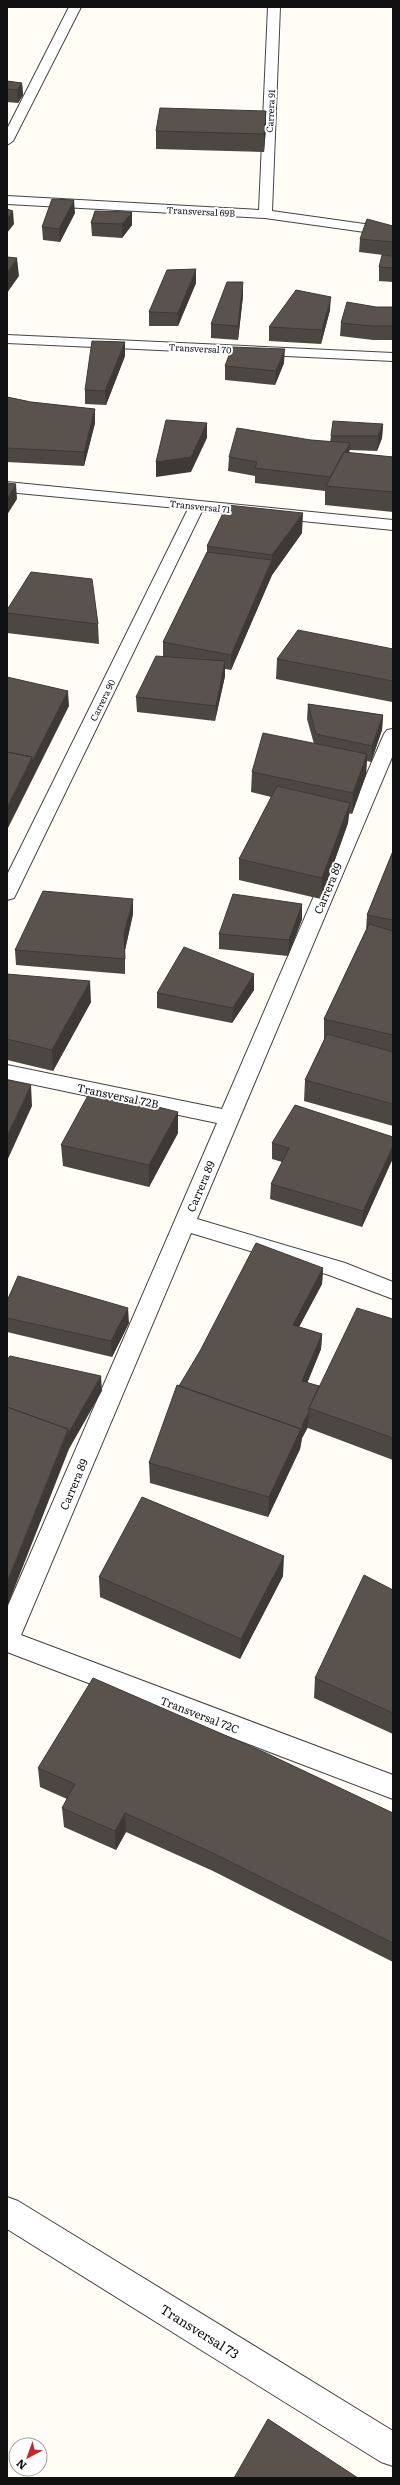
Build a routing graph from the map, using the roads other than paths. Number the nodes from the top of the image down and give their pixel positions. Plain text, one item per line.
1 (75, 7) edge
2 (274, 7) edge
3 (7, 141) edge
4 (7, 200) edge
5 (265, 214) junction
6 (393, 232) edge
7 (7, 339) edge
8 (393, 357) edge
9 (7, 487) edge
10 (197, 506) junction
11 (393, 525) edge
12 (393, 734) edge
13 (7, 894) edge
14 (7, 1072) edge
15 (229, 1118) junction
16 (184, 1223) junction
17 (393, 1291) edge
18 (7, 1638) edge
19 (7, 1641) edge
20 (393, 1787) edge
21 (7, 2212) edge
22 (393, 2450) edge

1 - 3 street
2 - 5 street, Carrera 91
4 - 5 street, Transversal 69B
5 - 6 street, Transversal 69B
7 - 8 street, Transversal 70
9 - 10 street, Transversal 71
10 - 11 street, Transversal 71
10 - 13 street, Carrera 90
12 - 15 street, Carrera 89
14 - 15 street, Transversal 72B
15 - 16 street, Carrera 89
16 - 17 street
16 - 18 street, Carrera 89
19 - 20 street, Transversal 72C
21 - 22 street, Transversal 73

